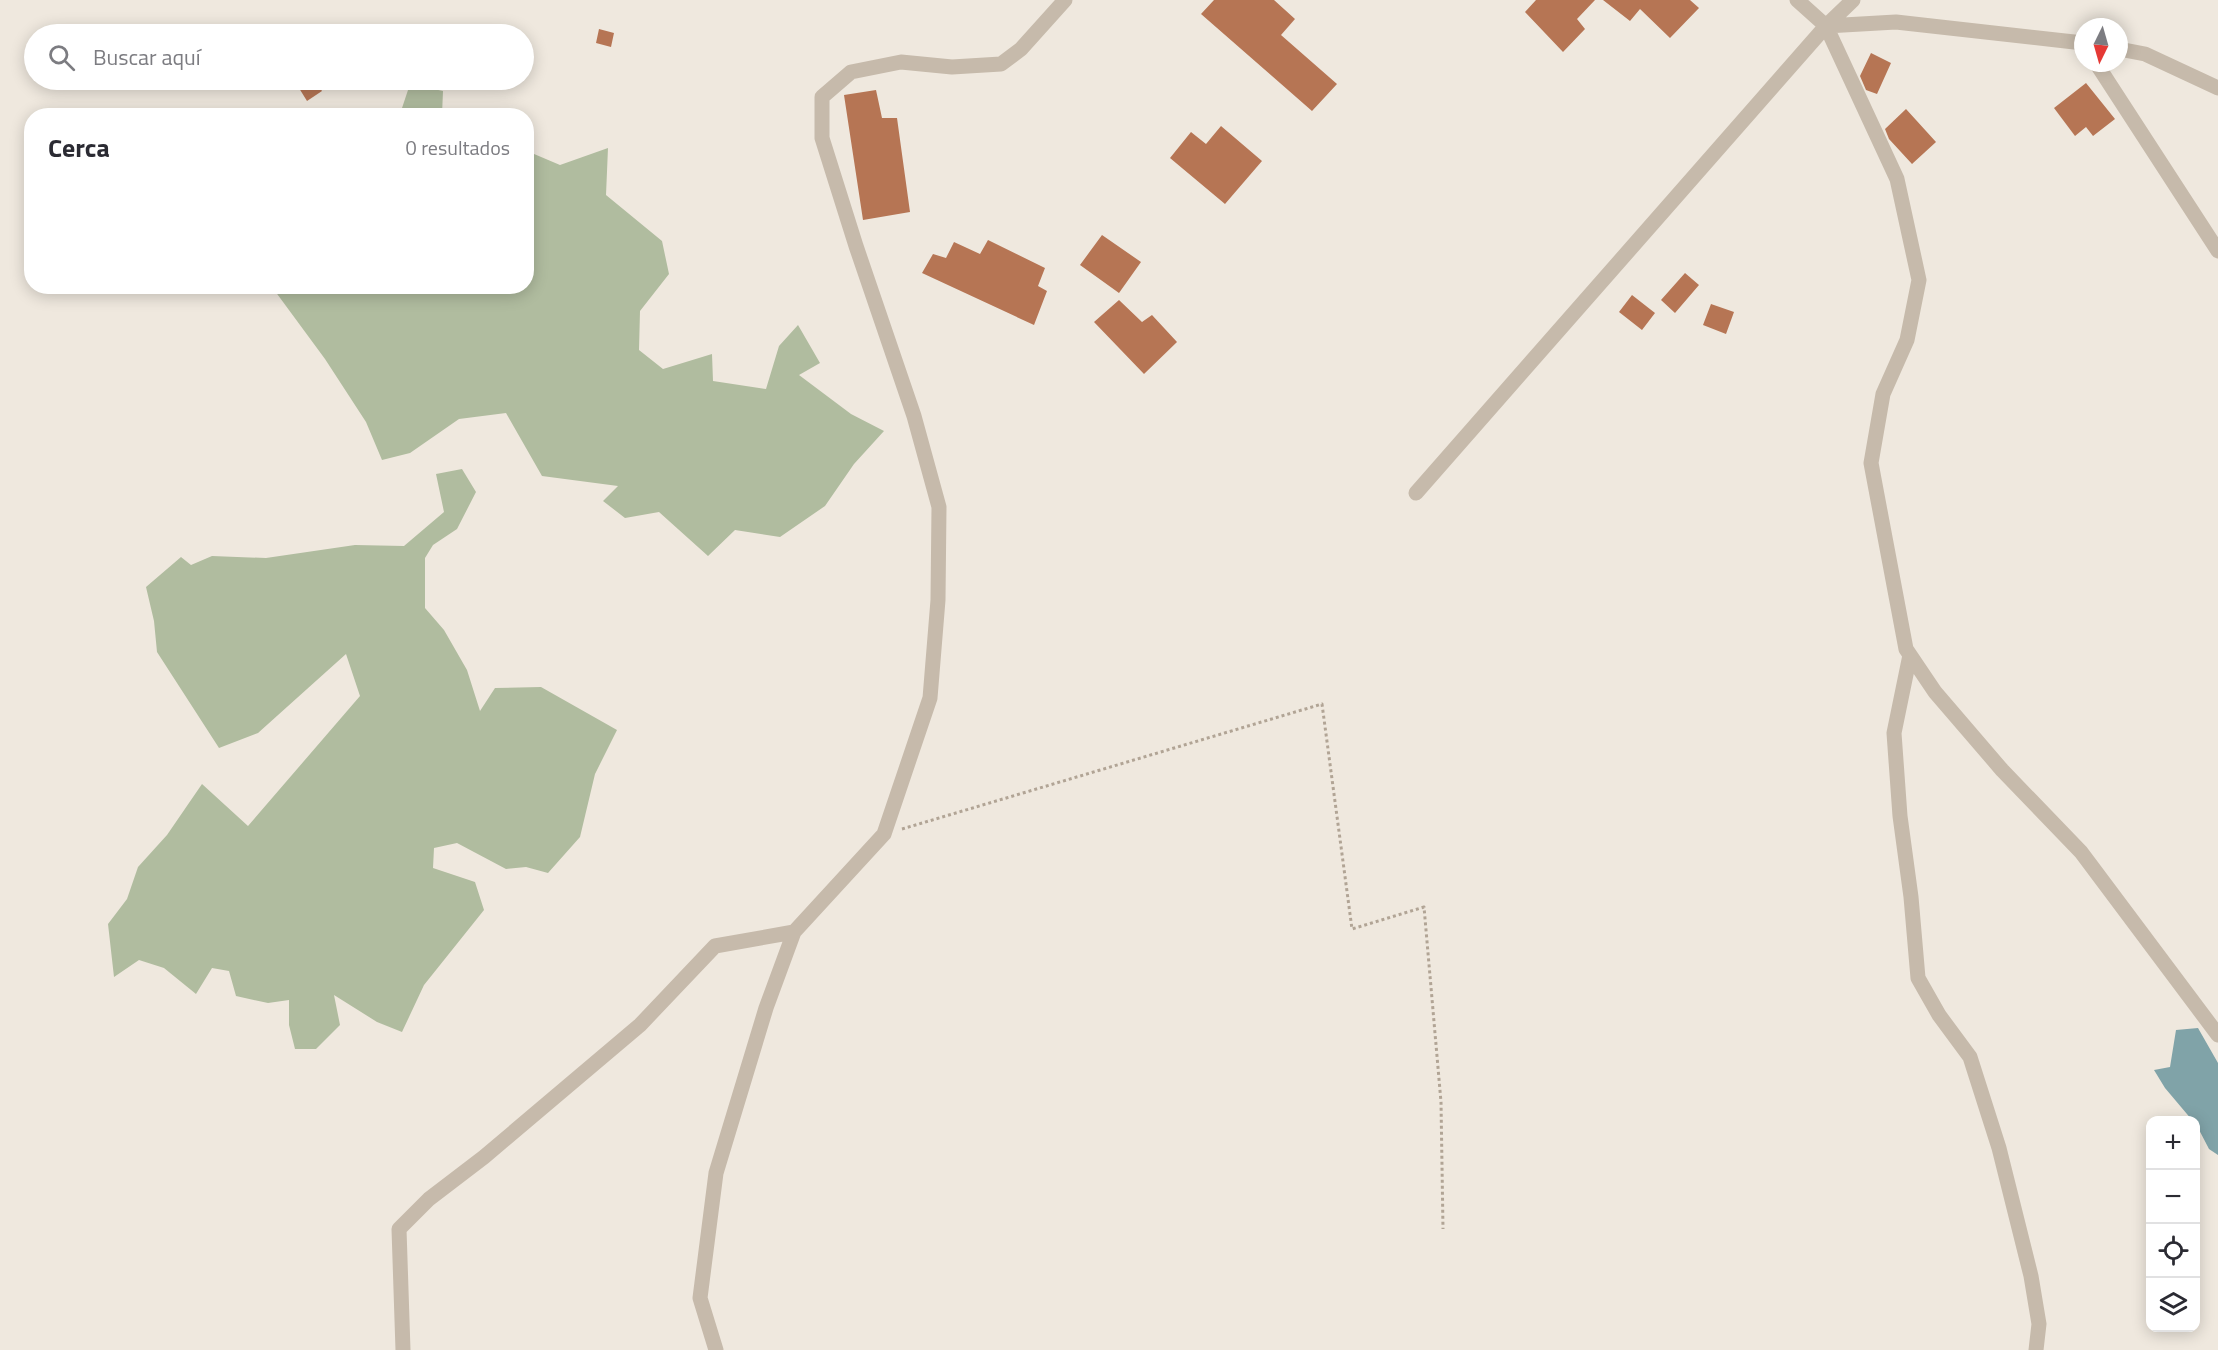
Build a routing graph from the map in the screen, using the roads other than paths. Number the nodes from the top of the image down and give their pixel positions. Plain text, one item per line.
1 (1065, 0) edge
2 (1797, 0) edge
3 (1853, 0) edge
4 (1826, 26) junction
5 (2074, 42) edge
6 (2128, 51) edge
7 (2102, 72) edge
8 (2218, 88) edge
9 (2218, 251) edge
10 (1416, 493) dead end
11 (1910, 655) junction
12 (794, 932) junction
13 (2218, 1035) edge
14 (403, 1350) edge
15 (716, 1350) edge
16 (2036, 1350) edge

1 - 12 street
2 - 4 street
3 - 4 street
4 - 5 street
4 - 10 street
4 - 11 street
6 - 8 street
7 - 9 street
11 - 13 street
11 - 16 street
12 - 14 street
12 - 15 street

